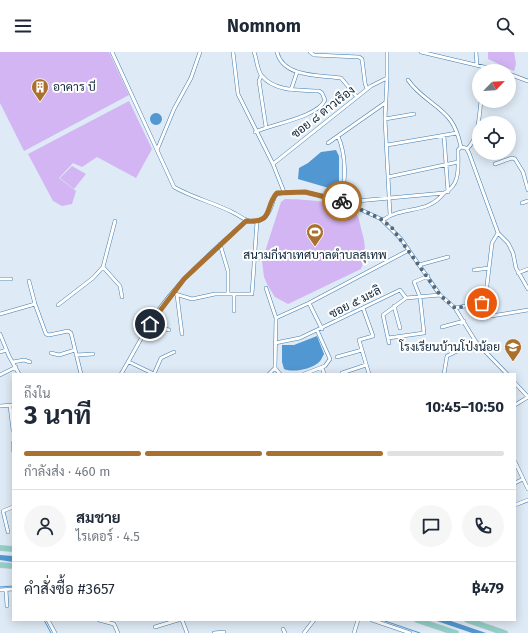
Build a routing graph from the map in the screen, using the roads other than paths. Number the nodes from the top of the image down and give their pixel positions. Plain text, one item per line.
1 (112, 52) edge
2 (200, 52) edge
3 (233, 52) edge
4 (254, 52) edge
5 (277, 52) edge
6 (310, 52) edge
7 (387, 52) edge
8 (421, 52) edge
9 (476, 52) edge
10 (477, 64) joint
11 (297, 72) junction
12 (528, 75) edge
13 (261, 76) junction
14 (516, 76) edge
15 (388, 78) junction
16 (408, 80) dead end
17 (527, 80) edge
18 (367, 89) junction
19 (292, 90) junction
20 (357, 97) junction
21 (385, 103) junction
22 (480, 108) edge
23 (414, 114) dead end
24 (385, 119) junction
25 (266, 127) junction
26 (255, 132) junction
27 (457, 133) junction
28 (338, 136) junction
29 (444, 136) junction
30 (328, 143) dead end
31 (387, 145) junction
32 (461, 147) junction
33 (467, 149) junction
34 (158, 150) junction
35 (458, 162) junction
36 (273, 164) junction
37 (446, 164) junction
38 (495, 164) dead end
39 (388, 177) junction
40 (528, 190) edge
41 (284, 192) junction
42 (446, 193) junction
43 (389, 198) junction
44 (528, 201) edge
45 (344, 202) junction
46 (522, 203) dead end
47 (390, 215) junction
48 (115, 220) dead end
49 (383, 220) junction
50 (246, 221) junction
51 (257, 222) junction
52 (498, 234) junction
53 (220, 244) junction
54 (409, 250) junction
55 (254, 257) junction
56 (448, 257) dead end
57 (268, 258) dead end
58 (419, 265) junction
59 (103, 268) junction
60 (489, 268) junction
61 (528, 269) edge
62 (474, 270) dead end
63 (518, 273) junction
64 (428, 276) junction
65 (0, 279) edge
66 (11, 279) dead end
67 (29, 281) dead end
68 (266, 288) dead end
69 (528, 289) edge
70 (172, 294) junction
71 (228, 294) junction
72 (234, 294) junction
73 (177, 295) junction
74 (440, 295) junction
75 (122, 297) dead end
76 (420, 297) junction
77 (406, 298) junction
78 (309, 303) junction
79 (482, 303) junction
80 (35, 304) junction
81 (58, 305) dead end
82 (394, 306) junction
83 (363, 308) junction
84 (455, 308) junction
85 (528, 310) edge
86 (234, 311) dead end
87 (0, 314) edge
88 (276, 318) junction
89 (464, 321) junction
90 (150, 324) junction
91 (442, 327) dead end
92 (322, 328) junction
93 (400, 328) dead end
94 (169, 330) dead end
95 (317, 330) junction
96 (0, 334) edge
97 (182, 334) dead end
98 (388, 338) junction
99 (476, 342) junction
100 (275, 343) junction
101 (389, 344) dead end
102 (6, 350) junction
103 (75, 350) junction
104 (362, 350) junction
105 (0, 352) edge
106 (174, 352) dead end
107 (51, 353) dead end
108 (93, 354) dead end
109 (76, 355) junction
110 (337, 357) dead end
111 (13, 362) junction
112 (30, 362) dead end
113 (129, 362) junction
114 (366, 365) junction
115 (16, 367) junction
116 (322, 367) junction
117 (275, 368) junction
118 (19, 373) edge
119 (80, 373) edge
120 (122, 373) edge
121 (152, 373) edge
122 (154, 373) edge
123 (270, 373) edge
124 (279, 373) edge
125 (307, 373) edge
126 (324, 373) edge
127 (342, 373) edge
128 (369, 373) edge
129 (444, 373) edge
130 (506, 373) edge
131 (0, 375) edge
132 (516, 384) edge
133 (528, 397) edge
134 (516, 404) edge
135 (0, 406) edge
136 (12, 406) edge
137 (516, 464) edge
138 (523, 478) junction
139 (516, 482) edge
140 (528, 489) edge
141 (528, 500) edge
142 (516, 504) edge
143 (12, 507) edge
144 (8, 532) dead end
145 (0, 548) edge
146 (12, 549) edge
147 (0, 565) edge
148 (12, 566) edge
149 (12, 589) edge
150 (0, 590) edge
151 (6, 590) junction
152 (7, 606) dead end
153 (49, 621) edge
154 (103, 621) edge
155 (175, 621) edge
156 (182, 621) edge
157 (313, 621) edge
158 (358, 621) edge
159 (375, 621) edge
160 (420, 621) edge
161 (470, 621) edge
162 (155, 627) dead end
163 (283, 629) dead end
164 (224, 632) dead end
165 (55, 633) edge
166 (118, 633) edge
167 (187, 633) edge
168 (214, 633) edge
169 (285, 633) edge
170 (304, 633) edge
171 (354, 633) edge
172 (410, 633) edge
173 (456, 633) edge
174 (505, 633) edge

1 - 34 street
2 - 34 street
3 - 26 street
4 - 13 street
5 - 11 street
6 - 18 street
7 - 15 street
8 - 10 street
9 - 10 street
11 - 19 street
11 - 20 street
12 - 17 street
13 - 19 street
13 - 25 street
14 - 17 street
15 - 18 street, ซอย ๘ ดาวเรือง
15 - 21 street
16 - 27 street
18 - 20 street, ซอย ๘ ดาวเรือง
19 - 25 street
20 - 36 street, ซอย ๘ ดาวเรือง
21 - 24 street
21 - 28 street
22 - 33 street
23 - 24 street
24 - 31 street
25 - 26 street
26 - 36 street
27 - 29 street
27 - 32 street
28 - 30 street
28 - 45 street
29 - 31 street
29 - 37 street
31 - 39 street
32 - 33 street
32 - 35 street
33 - 52 street
34 - 50 street
35 - 37 street
35 - 42 street
36 - 41 street
37 - 39 street
37 - 42 street
38 - 40 street
39 - 43 street
41 - 45 street
41 - 51 street
42 - 43 street
42 - 47 street
43 - 45 street
43 - 47 street
44 - 46 street
45 - 49 street
47 - 49 street
48 - 59 street
49 - 54 street
50 - 51 street
50 - 53 street
51 - 55 street
52 - 60 street
52 - 63 street
53 - 70 street
53 - 71 street
54 - 58 street
54 - 78 street
55 - 57 street
55 - 72 street
56 - 58 street
58 - 64 street
59 - 75 street
59 - 81 street
60 - 62 street
60 - 79 street
61 - 63 street
63 - 69 street
64 - 74 street
64 - 76 street
65 - 66 street
67 - 80 street
68 - 88 street
70 - 73 street
70 - 90 street
71 - 72 street
71 - 73 street
72 - 86 street
73 - 97 street
74 - 76 street, ซอย ๕ มะลิ
74 - 84 street
76 - 77 street, ซอย ๕ มะลิ
76 - 98 street
77 - 82 street
77 - 83 street, ซอย ๕ มะลิ
78 - 88 street
78 - 92 street
79 - 84 street
79 - 85 street
80 - 87 street
80 - 103 street
82 - 93 street
82 - 98 street
83 - 92 street, ซอย ๕ มะลิ
83 - 104 street
84 - 89 street
88 - 100 street
89 - 91 street
89 - 99 street
90 - 94 street
90 - 113 street
92 - 95 street, ซอย ๕ มะลิ
95 - 100 street, ซอย ๕ มะลิ
95 - 116 street
96 - 102 street
98 - 101 street
99 - 129 street
99 - 130 street
100 - 117 street
102 - 105 street
102 - 111 street
103 - 107 street
103 - 109 street
104 - 110 street
104 - 114 street
106 - 122 street
108 - 109 street
109 - 119 street
111 - 112 street
111 - 115 street
113 - 120 street
113 - 121 street
114 - 127 street
114 - 128 street
115 - 118 street
115 - 131 street
116 - 125 street
116 - 126 street
117 - 123 street
117 - 124 street
132 - 133 street
133 - 134 street
135 - 136 street
137 - 138 street
138 - 139 street
138 - 140 street
141 - 142 street
143 - 144 street
145 - 146 main road
147 - 148 main road
149 - 151 street
150 - 151 street
151 - 152 street
153 - 165 street
154 - 166 street
155 - 162 street
156 - 167 street
157 - 170 street
158 - 171 street
159 - 172 street
160 - 173 main road
161 - 174 main road
163 - 169 street
164 - 168 street

